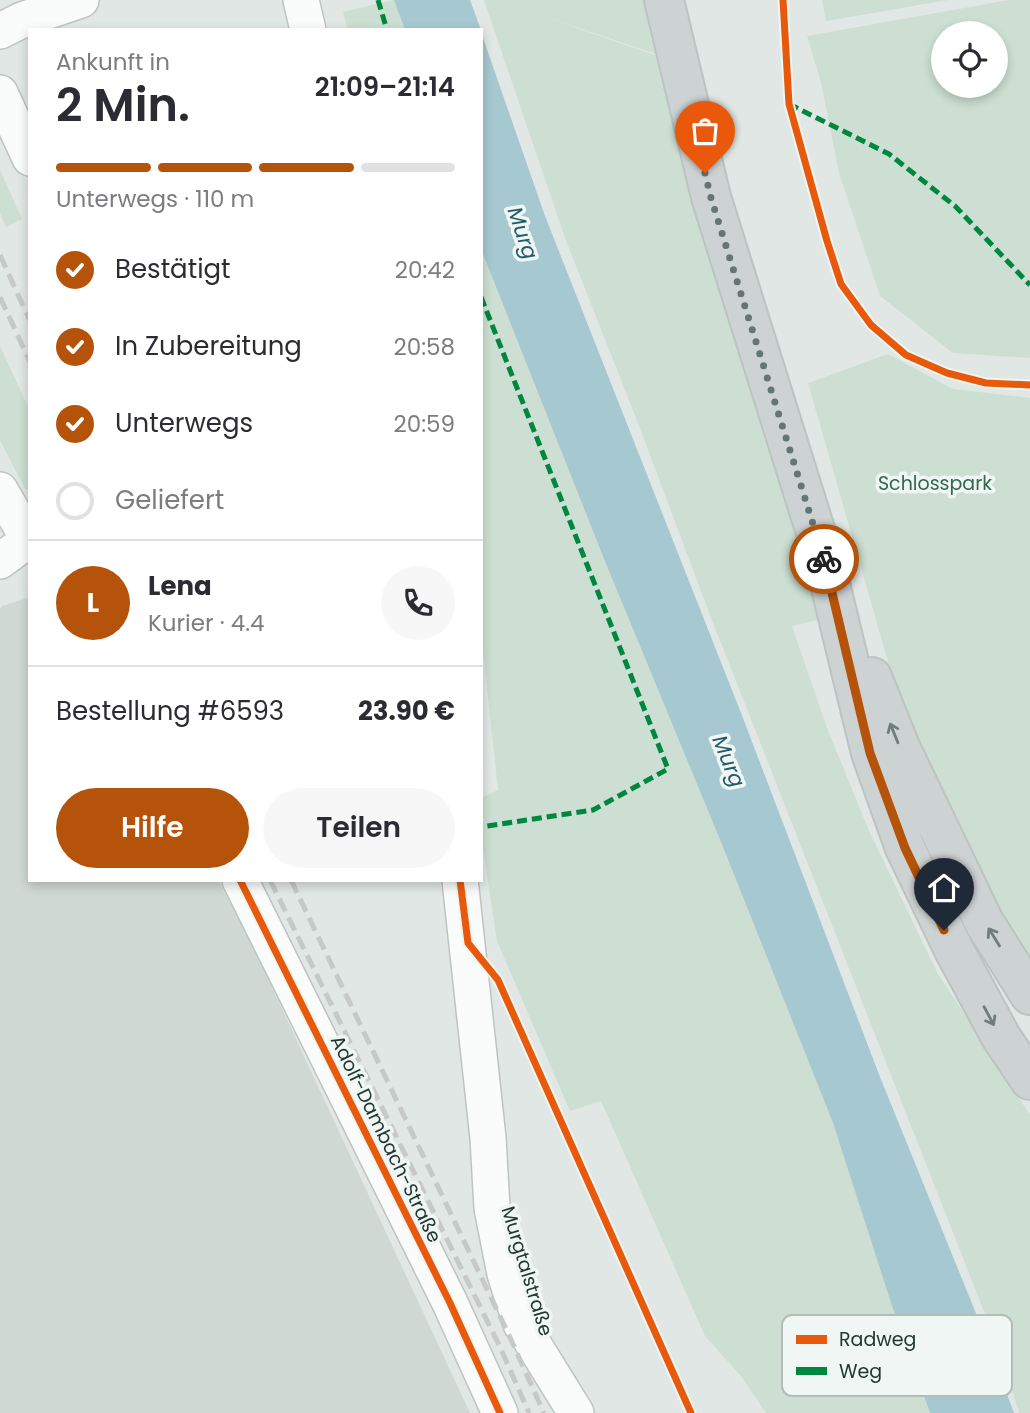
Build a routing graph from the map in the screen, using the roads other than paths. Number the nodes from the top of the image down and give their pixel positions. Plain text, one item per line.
1 (81, 0) edge
2 (301, 0) edge
3 (664, 0) edge
4 (308, 28) edge
5 (0, 31) edge
6 (0, 93) edge
7 (28, 154) edge
8 (0, 490) edge
9 (28, 538) edge
10 (28, 541) edge
11 (823, 555) junction
12 (0, 561) edge
13 (241, 882) edge
14 (460, 882) edge
15 (1030, 995) edge
16 (1030, 1080) edge
17 (573, 1408) edge
18 (500, 1413) edge

1 - 5 street
2 - 4 street
3 - 11 main road
6 - 7 street
8 - 9 street
10 - 12 street
15 -> 11 main road
11 -> 16 main road
13 - 18 street, Adolf-Dambach-Straße
14 - 17 street, Murgtalstraße

